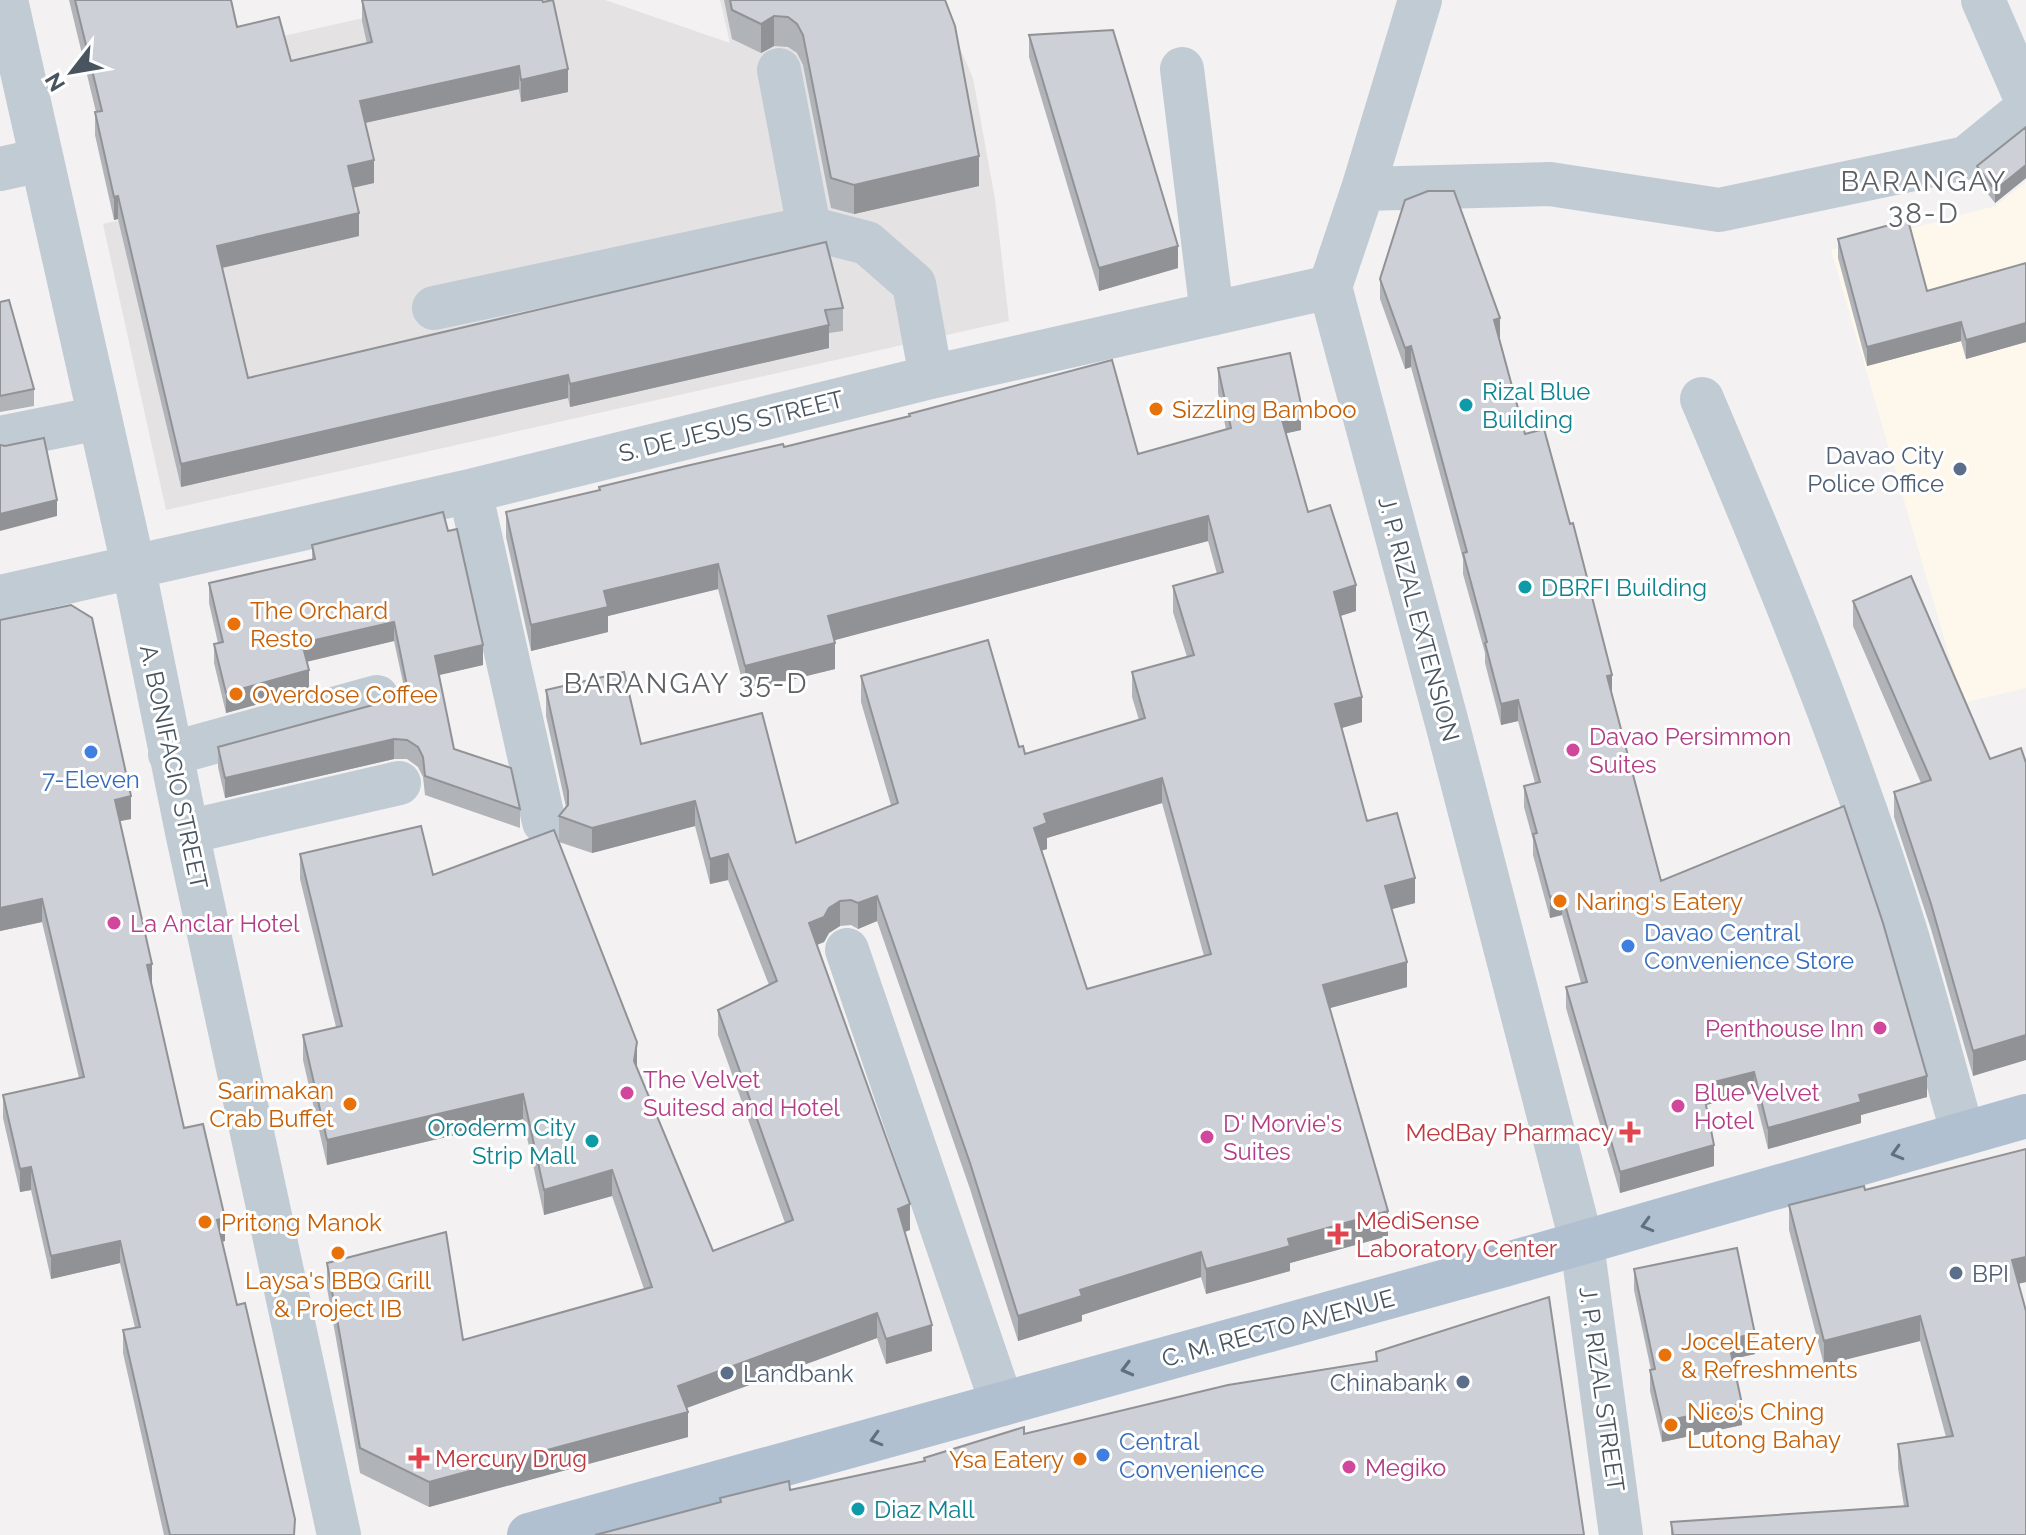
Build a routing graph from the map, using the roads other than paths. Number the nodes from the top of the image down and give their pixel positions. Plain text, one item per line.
1 (6, 0) edge
2 (1420, 0) edge
3 (1983, 0) edge
4 (1182, 69) dead end
5 (779, 70) dead end
6 (2026, 99) edge
7 (2026, 109) edge
8 (21, 164) edge
9 (1363, 189) junction
10 (809, 228) junction
11 (1330, 287) junction
12 (434, 308) dead end
13 (1212, 314) junction
14 (931, 377) junction
15 (1702, 399) dead end
16 (99, 418) junction
17 (0, 438) edge
18 (470, 491) junction
19 (133, 565) junction
20 (0, 597) edge
21 (377, 697) dead end
22 (170, 754) junction
23 (399, 783) dead end
24 (544, 822) dead end
25 (187, 832) junction
26 (847, 950) dead end
27 (2026, 1116) edge
28 (1963, 1134) junction
29 (1582, 1244) junction
30 (1002, 1404) junction
31 (339, 1535) edge
32 (529, 1535) edge
33 (1621, 1535) edge

1 - 8 street, A. BONIFACIO STREET
2 - 9 street
3 - 6 street
4 - 13 street
5 - 10 street
7 - 9 street
8 - 16 street, A. BONIFACIO STREET
9 - 11 street
10 - 12 street
10 - 14 street
11 - 13 street, S. DE JESUS STREET
11 - 29 street, J. P. RIZAL EXTENSION
13 - 14 street, S. DE JESUS STREET
14 - 18 street, S. DE JESUS STREET
15 - 28 street
16 - 17 street
16 - 19 street, A. BONIFACIO STREET
18 - 19 street, S. DE JESUS STREET
18 - 24 street
19 - 20 street, S. DE JESUS STREET
19 - 22 street, A. BONIFACIO STREET
21 - 22 street
22 - 25 street, A. BONIFACIO STREET
23 - 25 street
25 - 31 street, A. BONIFACIO STREET
26 - 30 street
27 - 28 main road, C. M. RECTO AVENUE
28 -> 29 main road, C. M. RECTO AVENUE
29 -> 30 main road, C. M. RECTO AVENUE
29 - 33 street, J. P. RIZAL STREET
30 -> 32 main road, C. M. RECTO AVENUE

